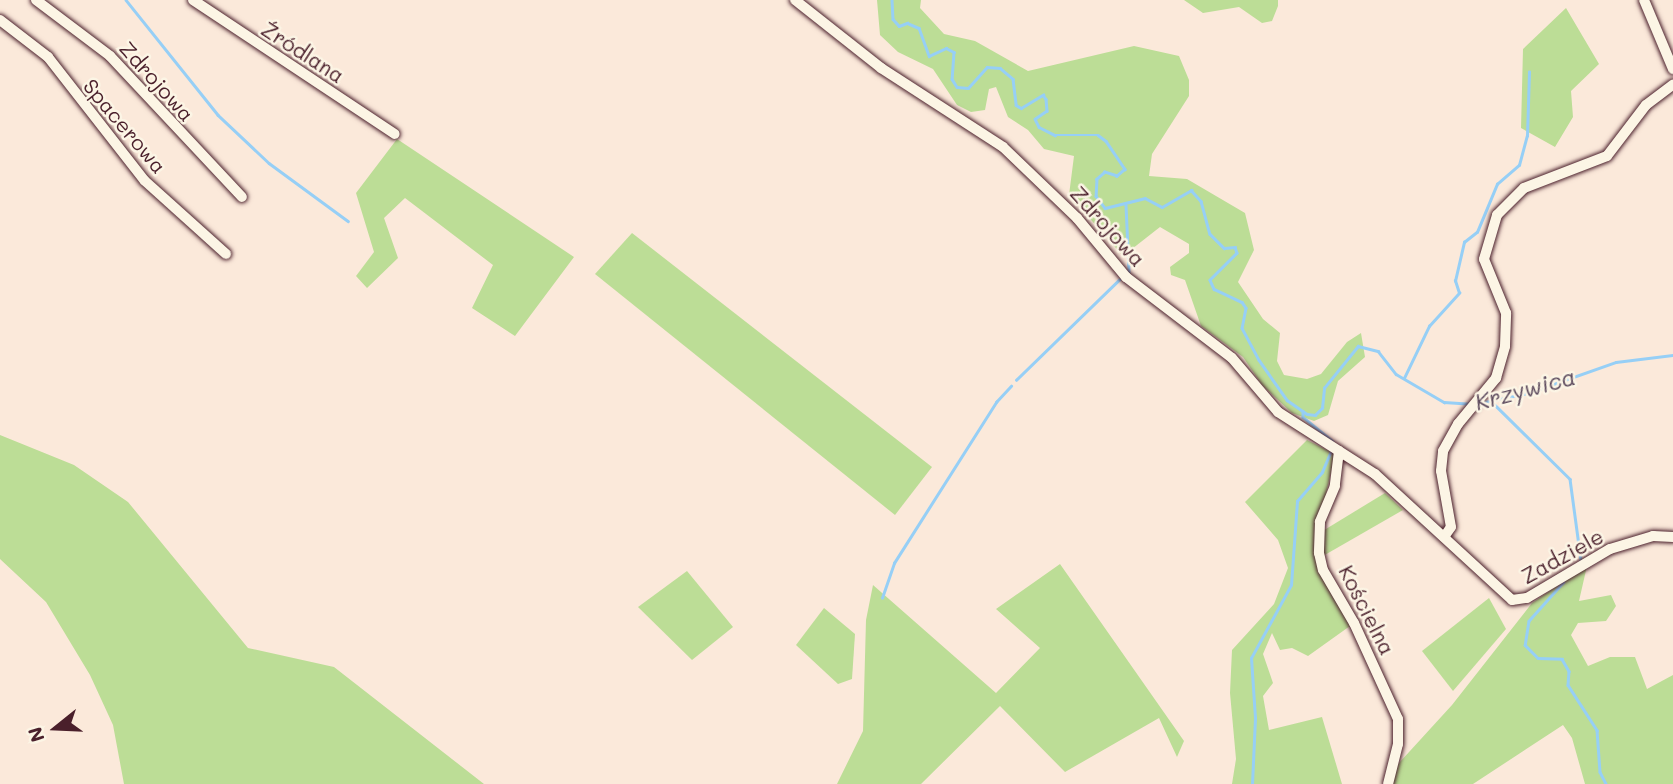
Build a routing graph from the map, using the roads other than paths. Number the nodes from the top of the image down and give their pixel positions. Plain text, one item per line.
1 (36, 0) edge
2 (193, 0) edge
3 (795, 0) edge
4 (1644, 0) edge
5 (0, 20) edge
6 (1673, 69) edge
7 (1673, 85) edge
8 (395, 134) dead end
9 (242, 198) dead end
10 (226, 254) dead end
11 (1339, 451) junction
12 (1673, 537) edge
13 (1446, 539) junction
14 (1388, 784) edge

1 - 9 street, Zdrojowa
2 - 8 street, Źródlana
3 - 11 street, Zdrojowa
4 - 6 street
5 - 10 street, Spacerowa
7 - 13 street
11 - 13 street, Zdrojowa
11 - 14 street, Kościelna
12 - 13 street, Zadziele

